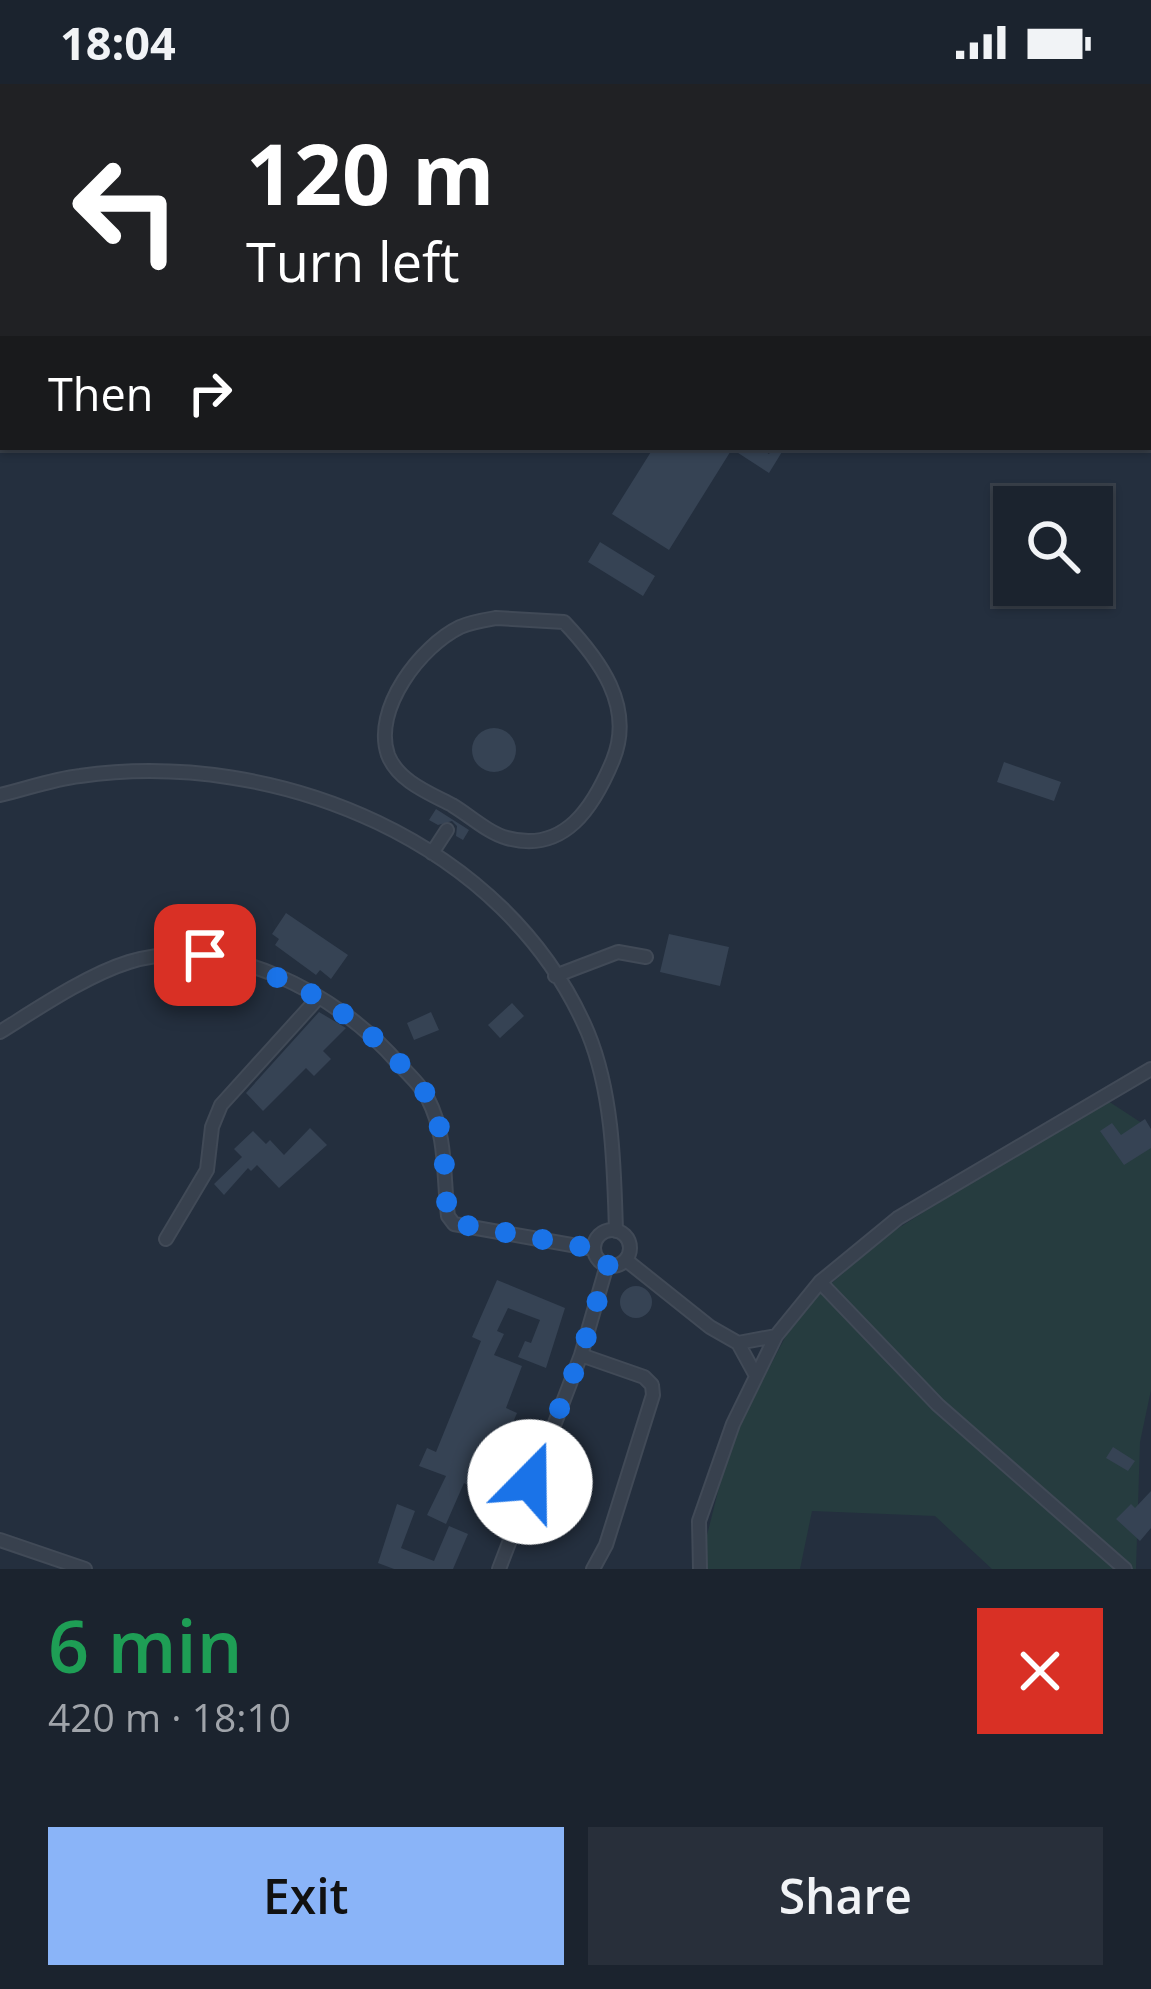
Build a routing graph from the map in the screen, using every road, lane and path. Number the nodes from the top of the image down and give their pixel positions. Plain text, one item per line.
1 (0, 795) edge
2 (454, 820) junction
3 (431, 854) junction
4 (646, 957) dead end
5 (555, 976) junction
6 (318, 998) junction
7 (0, 1032) edge
8 (1151, 1069) edge
9 (616, 1231) junction
10 (166, 1239) dead end
11 (594, 1249) junction
12 (626, 1260) junction
13 (608, 1265) junction
14 (820, 1282) junction
15 (776, 1336) junction
16 (738, 1343) junction
17 (581, 1355) junction
18 (755, 1374) junction
19 (0, 1540) edge
20 (85, 1569) edge
21 (499, 1569) edge
22 (593, 1569) edge
23 (700, 1569) edge
24 (1125, 1569) edge

1 - 3 street
2 - 2 street
2 - 3 street
3 - 5 street
4 - 5 street
5 - 9 street
6 - 7 street
6 - 10 street
6 - 11 street
8 - 14 street
9 - 11 street
9 - 12 street
11 - 13 street
12 - 13 street
12 - 16 street
13 - 17 street
14 - 15 street
14 - 24 street
15 - 16 street
15 - 18 street
16 - 18 street
17 - 21 street
17 - 22 street
18 - 23 street
19 - 20 street

